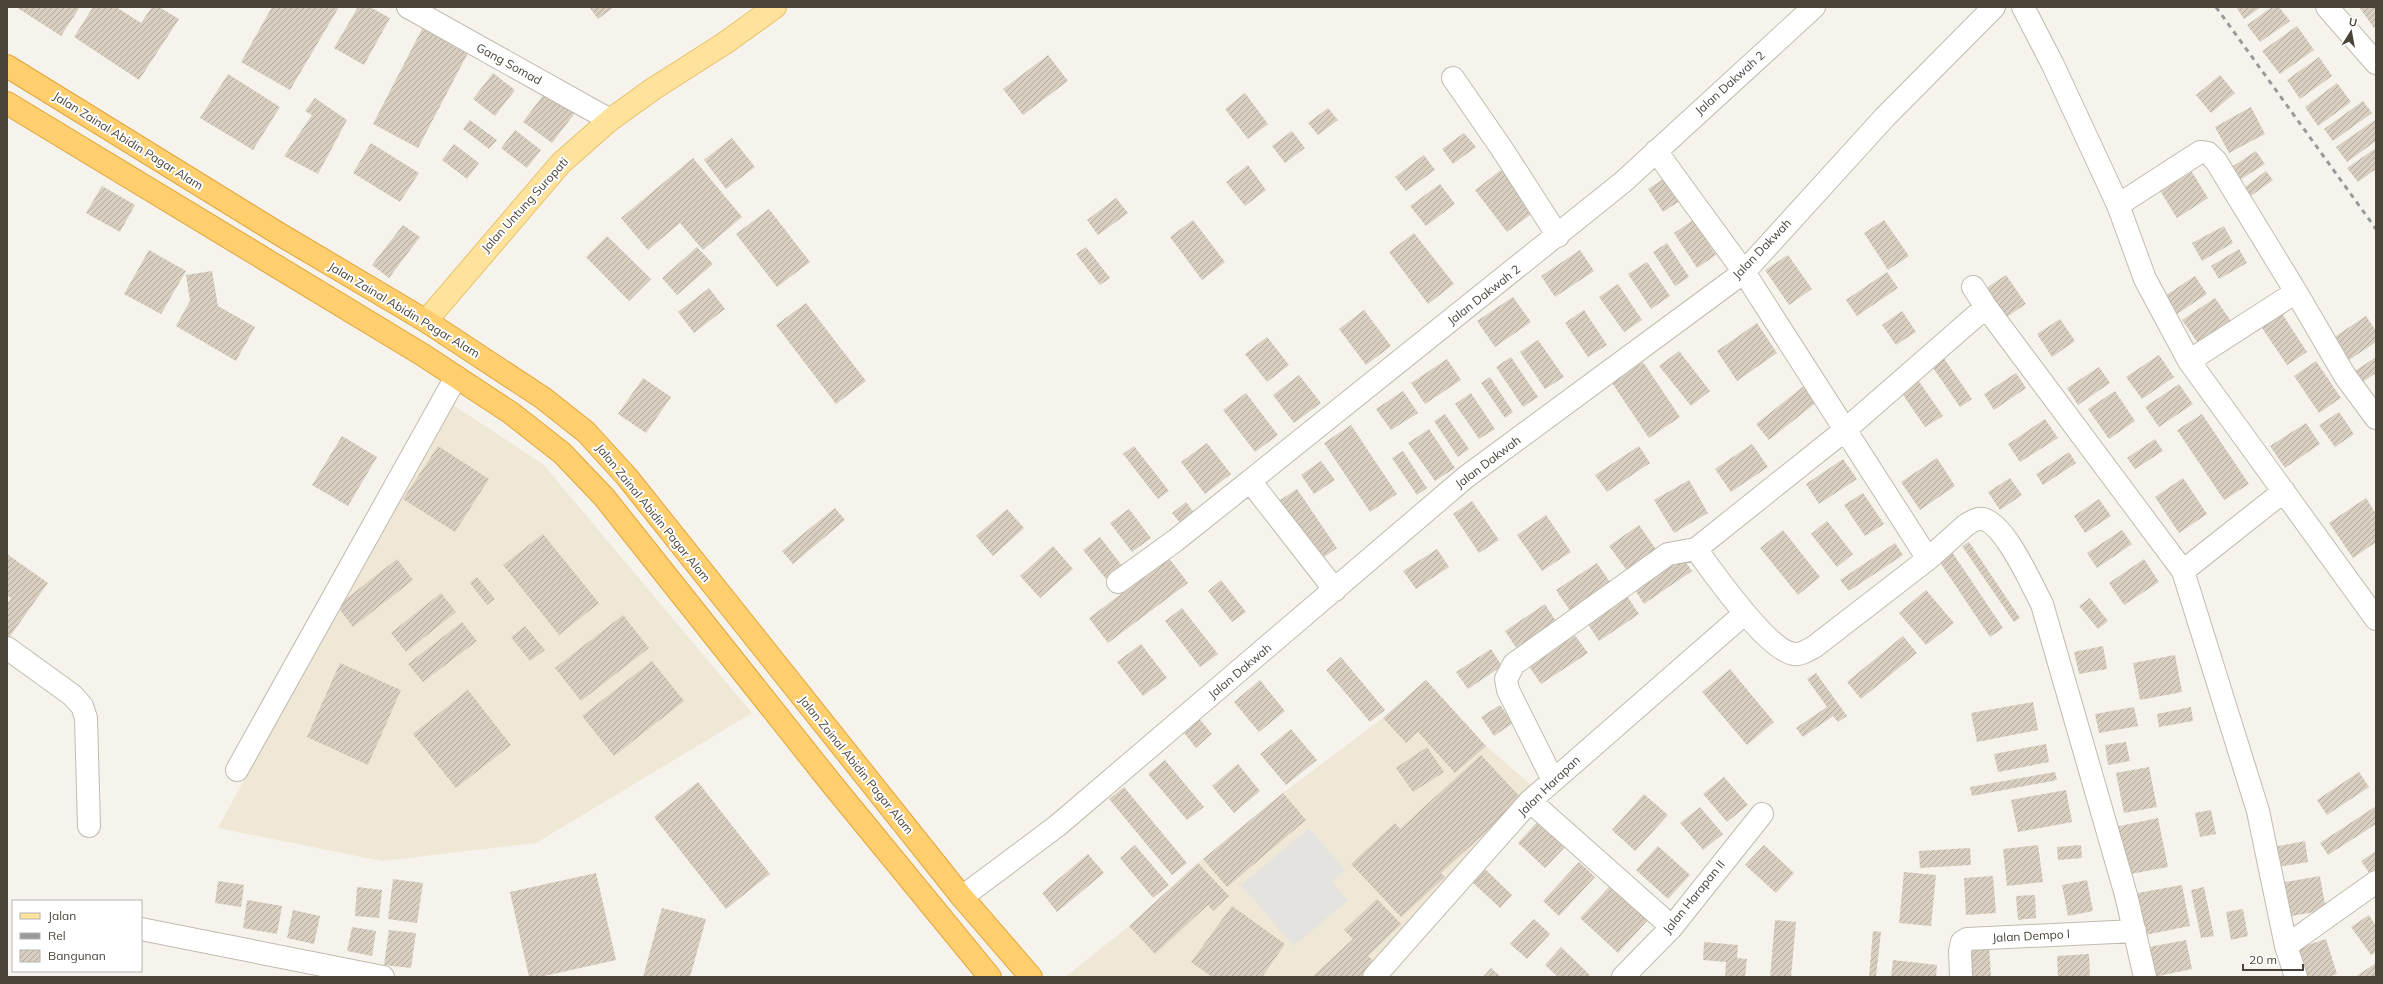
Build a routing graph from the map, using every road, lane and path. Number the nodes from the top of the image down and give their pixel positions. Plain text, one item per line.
1 (408, 7) edge
2 (775, 7) edge
3 (1814, 7) edge
4 (1994, 7) edge
5 (2023, 7) edge
6 (2327, 7) edge
7 (2376, 63) edge
8 (7, 66) edge
9 (1453, 78) dead end
10 (7, 102) edge
11 (610, 120) junction
12 (1656, 151) junction
13 (158, 160) junction
14 (143, 185) junction
15 (2118, 205) junction
16 (259, 222) junction
17 (1558, 236) junction
18 (240, 244) junction
19 (306, 251) junction
20 (1744, 272) junction
21 (292, 276) junction
22 (1973, 287) dead end
23 (2296, 292) junction
24 (1986, 307) junction
25 (426, 321) junction
26 (2189, 362) junction
27 (456, 377) junction
28 (2376, 418) edge
29 (1845, 430) junction
30 (1250, 481) junction
31 (2284, 491) junction
32 (1696, 549) junction
33 (1928, 559) junction
34 (2183, 571) junction
35 (1118, 582) dead end
36 (1335, 590) junction
37 (1744, 614) junction
38 (2376, 619) edge
39 (7, 648) edge
40 (790, 682) junction
41 (765, 700) junction
42 (237, 770) dead end
43 (1553, 780) junction
44 (1530, 801) junction
45 (1762, 814) dead end
46 (89, 826) dead end
47 (2376, 882) edge
48 (962, 897) junction
49 (1672, 926) junction
50 (142, 929) edge
51 (2135, 931) junction
52 (2286, 946) junction
53 (383, 977) edge
54 (989, 977) edge
55 (1030, 977) edge
56 (1374, 977) edge
57 (1623, 977) edge
58 (1961, 977) edge
59 (2145, 977) edge
60 (2296, 977) edge

1 - 11 street, Gang Somad
2 - 11 main road, Jalan Untung Suropati
3 - 12 street, Jalan Dakwah 2
4 - 20 street, Jalan Dakwah
5 - 15 street
6 - 7 street
8 - 13 highway, Jalan Zainal Abidin Pagar Alam
9 - 17 street
10 - 14 highway
11 - 25 main road, Jalan Untung Suropati
12 - 17 street, Jalan Dakwah 2
12 - 20 street
13 - 14 highway
13 - 16 highway, Jalan Zainal Abidin Pagar Alam
14 - 18 highway
15 - 23 street
15 - 26 street
16 - 18 highway
16 - 19 highway, Jalan Zainal Abidin Pagar Alam
17 - 30 street, Jalan Dakwah 2
18 - 21 highway
19 - 21 highway
19 - 25 highway, Jalan Zainal Abidin Pagar Alam
20 - 29 street
20 - 36 street, Jalan Dakwah
21 - 27 highway
22 - 24 street
23 - 26 street
23 - 28 street
24 - 29 street
24 - 34 street
25 - 40 highway, Jalan Zainal Abidin Pagar Alam
26 - 31 street
27 - 41 highway
27 - 42 street
29 - 32 street
29 - 33 street
30 - 35 street, Jalan Dakwah 2
30 - 36 street
31 - 34 street
31 - 38 street
32 - 37 street
32 - 43 street
33 - 37 street
33 - 51 street
34 - 52 street
36 - 48 street, Jalan Dakwah
37 - 43 street, Jalan Harapan
39 - 46 street
40 - 41 highway
40 - 48 highway, Jalan Zainal Abidin Pagar Alam
41 - 54 highway
43 - 44 street, Jalan Harapan
44 - 49 street
44 - 56 street, Jalan Harapan
45 - 49 street, Jalan Harapan II
47 - 52 street
48 - 55 highway, Jalan Zainal Abidin Pagar Alam
49 - 57 street, Jalan Harapan II
50 - 53 street
51 - 58 street, Jalan Dempo I
51 - 59 street
52 - 60 street

